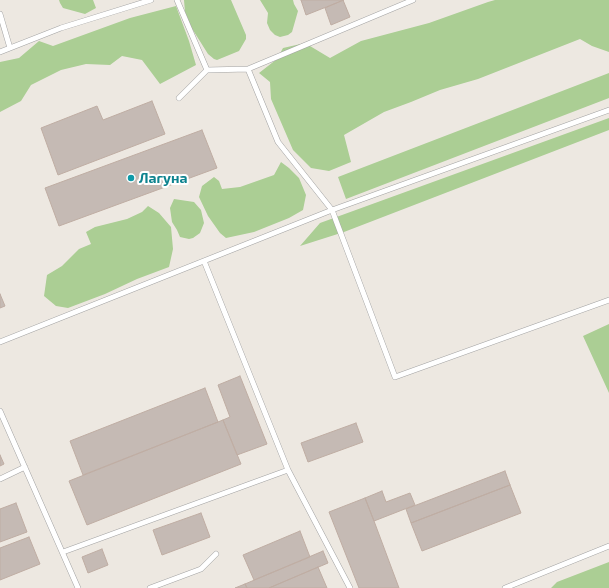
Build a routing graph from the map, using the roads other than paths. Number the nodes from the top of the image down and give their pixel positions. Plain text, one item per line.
1 (151, 0) edge
2 (177, 0) edge
3 (413, 0) edge
4 (0, 14) edge
5 (10, 48) junction
6 (0, 52) edge
7 (248, 69) junction
8 (207, 70) junction
9 (179, 98) dead end
10 (609, 110) edge
11 (332, 210) junction
12 (204, 261) junction
13 (609, 300) edge
14 (0, 342) edge
15 (0, 411) edge
16 (25, 467) junction
17 (288, 470) junction
18 (0, 479) edge
19 (609, 546) edge
20 (63, 552) junction
21 (216, 554) dead end
22 (78, 588) edge
23 (150, 588) edge
24 (350, 588) edge
25 (505, 588) edge

1 - 5 lane
2 - 8 lane
3 - 7 lane
4 - 5 lane
5 - 6 lane
7 - 8 lane
7 - 11 lane
8 - 9 lane
10 - 11 lane
11 - 12 lane
11 - 13 lane
12 - 14 lane
12 - 17 lane
15 - 16 lane
16 - 18 lane
16 - 20 lane
17 - 20 lane
17 - 24 lane
19 - 25 lane
20 - 22 lane
21 - 23 lane

